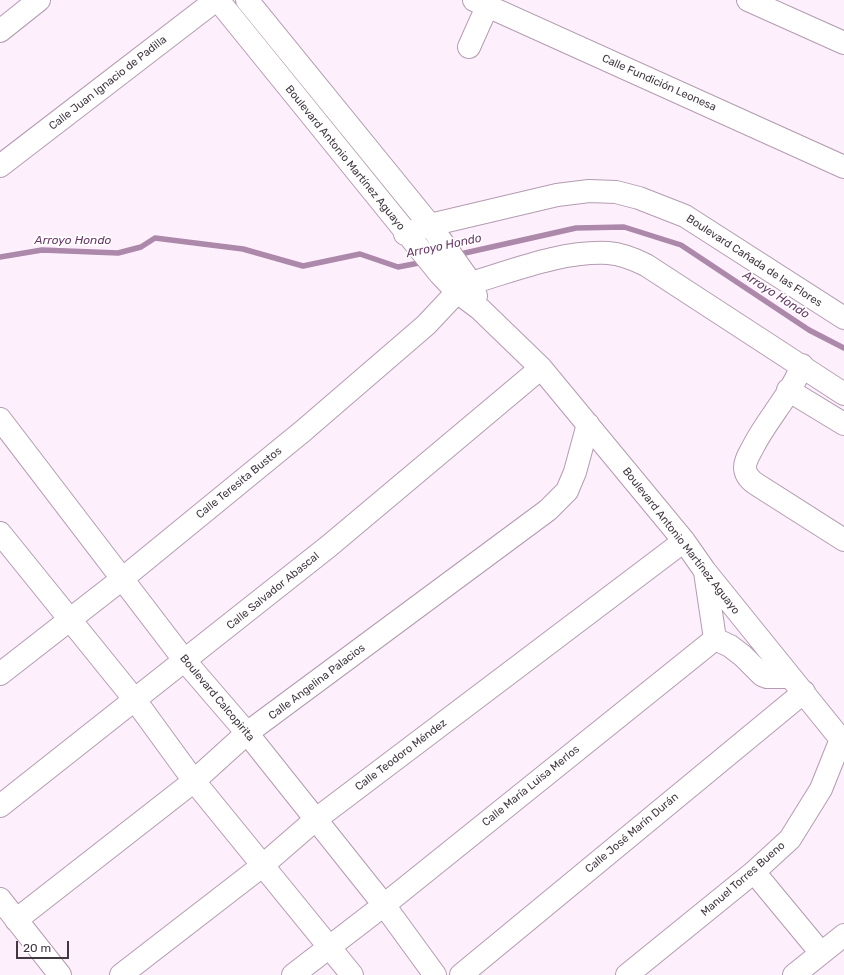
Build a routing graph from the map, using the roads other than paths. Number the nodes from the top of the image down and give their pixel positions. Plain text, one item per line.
1 (38, 0) edge
2 (217, 0) edge
3 (247, 0) edge
4 (748, 0) edge
5 (484, 2) edge
6 (0, 31) edge
7 (844, 43) edge
8 (469, 47) dead end
9 (0, 166) edge
10 (844, 167) edge
11 (430, 225) junction
12 (405, 234) junction
13 (457, 279) junction
14 (844, 318) edge
15 (802, 365) junction
16 (541, 368) junction
17 (788, 390) junction
18 (844, 394) edge
19 (0, 419) edge
20 (588, 424) junction
21 (844, 424) edge
22 (1, 537) edge
23 (844, 540) edge
24 (684, 541) junction
25 (705, 571) junction
26 (122, 579) junction
27 (70, 618) junction
28 (715, 639) junction
29 (185, 661) junction
30 (0, 674) edge
31 (797, 685) junction
32 (135, 700) junction
33 (247, 733) junction
34 (842, 741) edge
35 (194, 781) junction
36 (0, 806) edge
37 (315, 820) junction
38 (262, 866) junction
39 (754, 872) junction
40 (0, 899) edge
41 (384, 906) junction
42 (16, 920) junction
43 (844, 935) edge
44 (330, 948) junction
45 (821, 953) junction
46 (60, 975) edge
47 (121, 975) edge
48 (293, 975) edge
49 (352, 975) edge
50 (435, 975) edge
51 (461, 975) edge
52 (627, 975) edge
53 (794, 975) edge

1 - 6 street
2 - 9 street, Calle Juan Ignacio de Padilla
2 - 12 street, Boulevard Antonio Martínez Aguayo
3 - 11 street, Boulevard Antonio Martínez Aguayo
4 - 7 street
5 - 8 street
5 - 10 street, Calle Fundición Leonesa
11 - 12 street, Boulevard Cañada de las Flores
11 - 13 street, Boulevard Antonio Martínez Aguayo
11 - 14 street, Boulevard Cañada de las Flores
12 - 13 street, Boulevard Antonio Martínez Aguayo
13 - 15 street
13 - 16 street, Boulevard Antonio Martínez Aguayo
13 - 26 street, Calle Teresita Bustos
15 - 17 street
15 - 18 street
16 - 20 street, Boulevard Antonio Martínez Aguayo
16 - 29 street, Calle Salvador Abascal
17 - 21 street
17 - 23 street
19 - 26 street, Boulevard Calcopirita
20 - 24 street, Boulevard Antonio Martínez Aguayo
20 - 33 street, Calle Angelina Palacios
22 - 27 street
24 - 25 street, Boulevard Antonio Martínez Aguayo
24 - 37 street, Calle Teodoro Méndez
25 - 28 street
25 - 31 street, Boulevard Antonio Martínez Aguayo
26 - 27 street, Calle Teresita Bustos
26 - 29 street, Boulevard Calcopirita
27 - 30 street, Calle Teresita Bustos
27 - 32 street
28 - 31 street
28 - 41 street, Calle María Luisa Merlos
29 - 32 street, Calle Salvador Abascal
29 - 33 street, Boulevard Calcopirita
31 - 34 street, Boulevard Antonio Martínez Aguayo
31 - 51 street, Calle José Marín Durán
32 - 35 street
32 - 36 street, Calle Salvador Abascal
33 - 35 street, Calle Angelina Palacios
33 - 37 street, Boulevard Calcopirita
34 - 39 street, Manuel Torres Bueno
35 - 38 street
35 - 42 street, Calle Angelina Palacios
37 - 38 street, Calle Teodoro Méndez
37 - 41 street, Boulevard Calcopirita
38 - 44 street
38 - 47 street, Calle Teodoro Méndez
39 - 45 street
39 - 52 street, Manuel Torres Bueno
40 - 42 street
41 - 44 street, Calle María Luisa Merlos
41 - 50 street, Boulevard Calcopirita
42 - 46 street
43 - 45 street
44 - 48 street, Calle María Luisa Merlos
44 - 49 street
45 - 53 street

